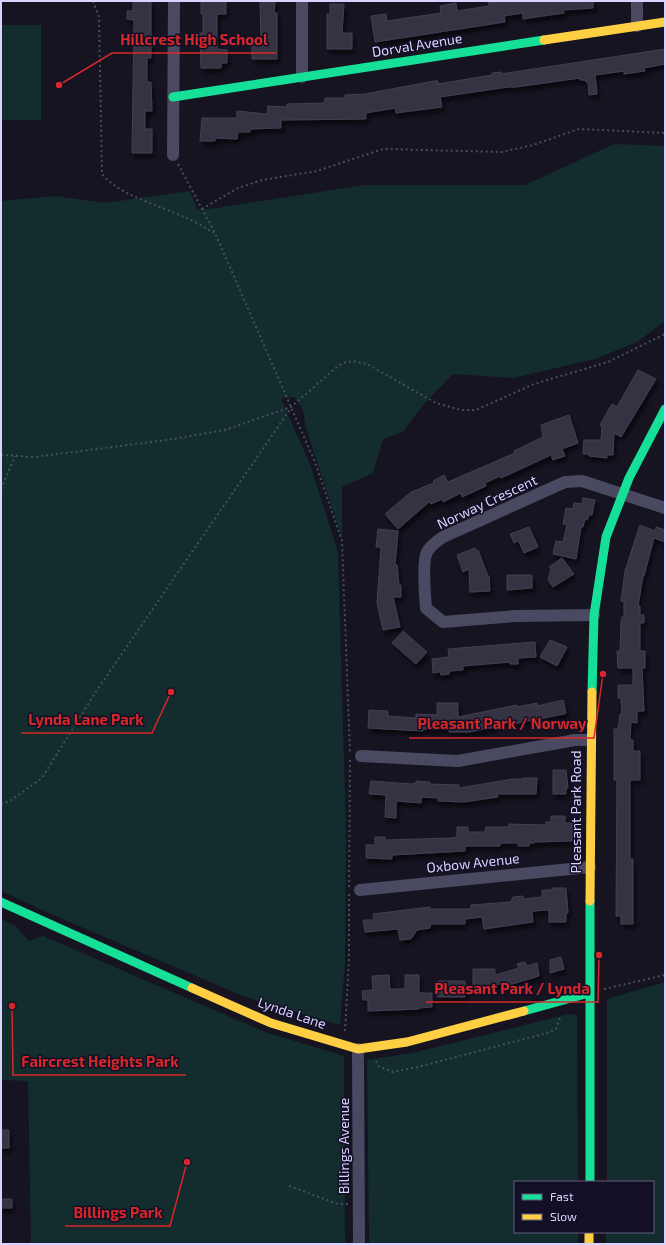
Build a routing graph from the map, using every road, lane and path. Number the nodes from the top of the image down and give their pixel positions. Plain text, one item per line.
1 (94, 1) edge
2 (174, 1) edge
3 (302, 1) edge
4 (638, 1) edge
5 (665, 22) edge
6 (637, 26) junction
7 (302, 77) junction
8 (173, 97) junction
9 (665, 133) edge
10 (173, 155) joint
11 (202, 209) junction
12 (215, 233) junction
13 (665, 334) edge
14 (291, 407) junction
15 (665, 409) edge
16 (1, 456) edge
17 (14, 456) junction
18 (1, 489) edge
19 (623, 494) junction
20 (665, 508) edge
21 (594, 615) junction
22 (590, 740) junction
23 (361, 756) dead end
24 (1, 804) edge
25 (590, 867) junction
26 (360, 890) dead end
27 (1, 902) edge
28 (665, 975) edge
29 (604, 989) dead end
30 (590, 994) junction
31 (564, 1010) dead end
32 (344, 1044) junction
33 (358, 1049) junction
34 (376, 1061) dead end
35 (590, 1181) edge
36 (289, 1186) dead end
37 (359, 1205) junction
38 (589, 1233) edge
39 (359, 1244) edge
40 (589, 1244) edge

1 - 12 path
2 - 8 street
3 - 7 street
4 - 6 street
5 - 6 street, Dorval Avenue
6 - 7 street, Dorval Avenue
7 - 8 street, Dorval Avenue
8 - 10 street
9 - 11 path
10 - 11 path
11 - 12 path
12 - 14 path
13 - 14 path
14 - 17 path
14 - 24 path
14 - 32 path
15 - 19 street, Pleasant Park Road
16 - 17 path
17 - 18 path
19 - 20 street
19 - 21 street, Pleasant Park Road
19 - 21 street, Norway Crescent
21 - 22 street, Pleasant Park Road
22 - 23 street
22 - 25 street, Pleasant Park Road
25 - 26 street, Oxbow Avenue
25 - 30 street, Pleasant Park Road
27 - 32 street, Lynda Lane
28 - 29 path
30 - 33 street, Lynda Lane
30 - 35 street, Pleasant Park Road
31 - 34 path
32 - 33 street, Lynda Lane
33 - 37 street, Billings Avenue
36 - 37 path
37 - 39 street, Billings Avenue
38 - 40 street

